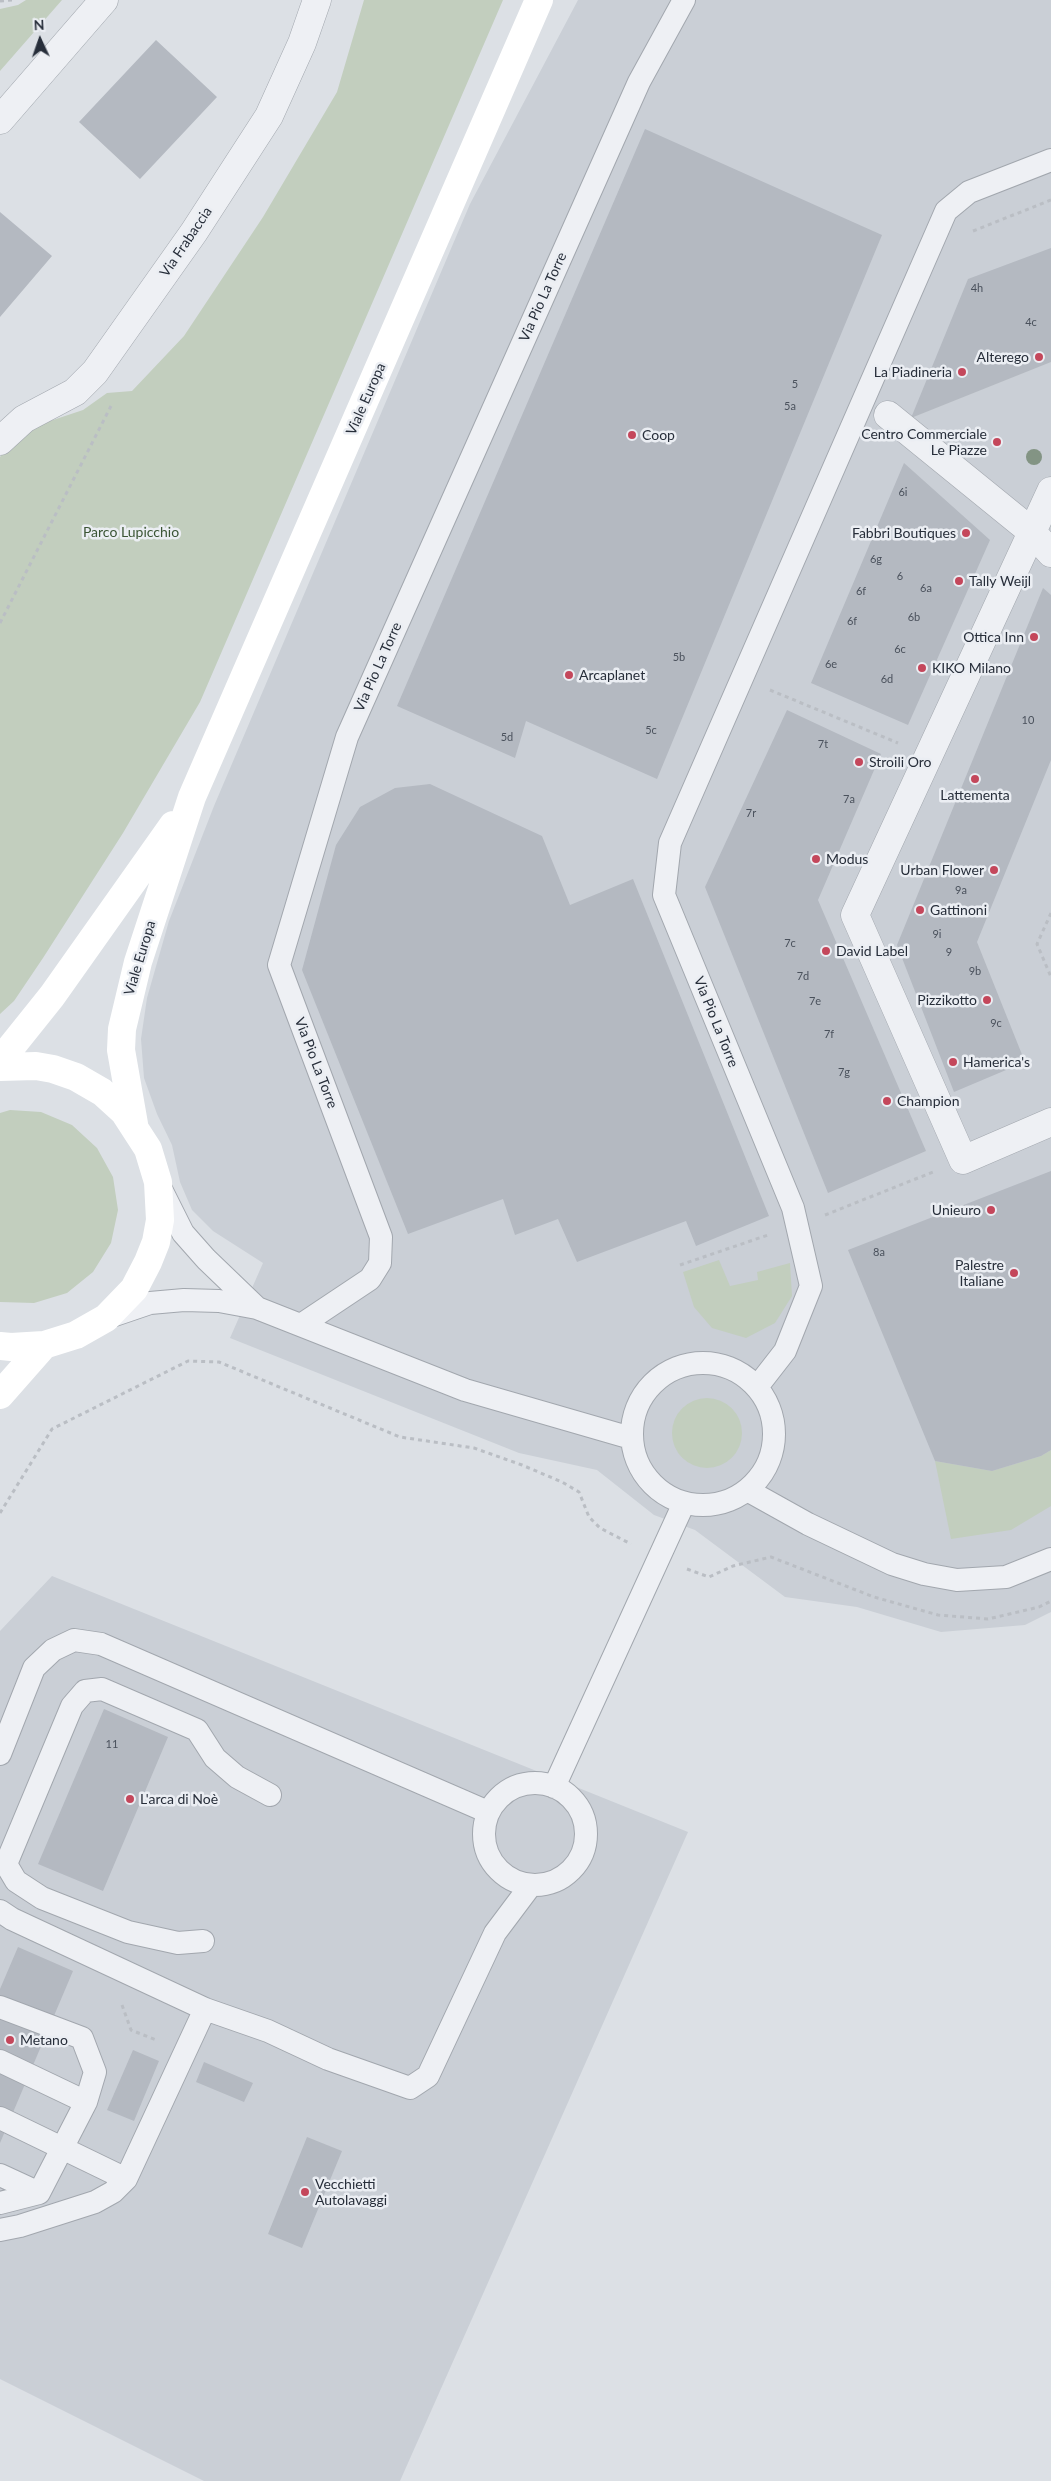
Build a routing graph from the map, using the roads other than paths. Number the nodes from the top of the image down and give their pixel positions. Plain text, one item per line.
1 (104, 0) edge
2 (317, 0) edge
3 (540, 0) edge
4 (684, 0) edge
5 (0, 120) edge
6 (1051, 160) edge
7 (888, 415) dead end
8 (0, 441) edge
9 (1051, 491) edge
10 (1032, 532) junction
11 (1051, 553) edge
12 (192, 797) junction
13 (0, 1061) edge
14 (0, 1067) edge
15 (1051, 1122) edge
16 (134, 1124) junction
17 (158, 1182) junction
18 (257, 1308) junction
19 (106, 1318) junction
20 (301, 1326) junction
21 (44, 1345) junction
22 (0, 1346) edge
23 (757, 1387) junction
24 (0, 1395) edge
25 (631, 1438) junction
26 (747, 1490) junction
27 (684, 1503) junction
28 (1051, 1559) edge
29 (0, 1754) edge
30 (554, 1787) junction
31 (270, 1795) dead end
32 (488, 1812) junction
33 (531, 1886) junction
34 (4, 1917) edge
35 (203, 1941) dead end
36 (0, 2006) edge
37 (204, 2009) junction
38 (0, 2061) edge
39 (86, 2102) junction
40 (0, 2118) edge
41 (64, 2148) junction
42 (0, 2175) edge
43 (126, 2179) junction
44 (39, 2193) junction
45 (0, 2203) edge
46 (0, 2230) edge

1 - 5 street
2 - 8 street, Via Frabaccia
3 - 12 street, Viale Europa
4 - 20 lane, Via Pio La Torre
6 - 23 lane, Via Pio La Torre
7 - 10 street
9 - 10 street
10 - 11 street
10 - 15 street
12 - 13 street, Viale Europa
12 - 16 street, Viale Europa
14 - 16 street
16 - 17 street
17 - 18 lane
17 - 19 street
18 - 19 lane
18 - 20 lane
19 - 21 street
20 - 25 lane
21 - 22 street
21 - 24 street
23 - 25 lane
23 - 26 lane
25 - 27 lane
26 - 27 lane
26 - 28 lane
27 - 30 lane
29 - 32 lane
30 - 32 lane
30 - 33 lane
31 - 35 lane
32 - 33 lane
33 - 37 lane
34 - 37 lane
36 - 39 lane
37 - 43 lane
38 - 39 lane
39 - 41 lane
40 - 41 lane
41 - 43 lane
41 - 44 lane
42 - 44 lane
43 - 46 lane
44 - 45 lane

